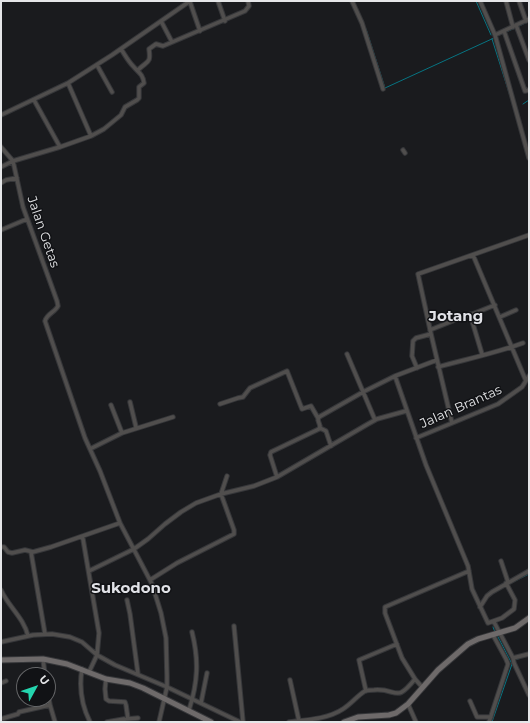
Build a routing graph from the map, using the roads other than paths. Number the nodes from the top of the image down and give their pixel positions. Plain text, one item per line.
1 (190, 1) edge
2 (218, 1) edge
3 (248, 1) edge
4 (352, 1) edge
5 (480, 1) edge
6 (506, 1) edge
7 (519, 1) edge
8 (528, 20) edge
9 (161, 21) junction
10 (225, 21) junction
11 (515, 26) junction
12 (200, 31) junction
13 (504, 31) junction
14 (495, 35) junction
15 (172, 42) junction
16 (121, 49) junction
17 (529, 60) edge
18 (97, 65) junction
19 (138, 70) junction
20 (68, 83) junction
21 (383, 89) dead end
22 (529, 90) edge
23 (112, 92) dead end
24 (34, 100) junction
25 (1, 115) edge
26 (91, 136) junction
27 (1, 147) edge
28 (60, 147) junction
29 (529, 158) edge
30 (13, 161) junction
31 (1, 167) edge
32 (17, 178) junction
33 (1, 183) edge
34 (27, 219) junction
35 (1, 230) edge
36 (529, 235) edge
37 (473, 254) junction
38 (495, 305) junction
39 (516, 310) dead end
40 (470, 315) junction
41 (500, 317) junction
42 (430, 332) junction
43 (523, 342) dead end
44 (512, 346) junction
45 (347, 354) dead end
46 (482, 354) junction
47 (437, 360) junction
48 (438, 367) junction
49 (417, 368) junction
50 (395, 376) junction
51 (529, 376) edge
52 (526, 381) junction
53 (364, 392) junction
54 (130, 402) dead end
55 (220, 404) dead end
56 (111, 405) dead end
57 (406, 411) junction
58 (173, 416) dead end
59 (318, 418) junction
60 (375, 420) junction
61 (452, 423) junction
62 (136, 427) junction
63 (320, 428) junction
64 (122, 433) junction
65 (416, 438) junction
66 (331, 446) junction
67 (90, 449) junction
68 (227, 476) dead end
69 (277, 477) junction
70 (221, 494) junction
71 (120, 523) junction
72 (81, 537) junction
73 (1, 547) edge
74 (134, 549) junction
75 (31, 552) junction
76 (501, 561) dead end
77 (89, 570) junction
78 (469, 571) junction
79 (529, 571) edge
80 (150, 580) junction
81 (507, 584) junction
82 (1, 590) edge
83 (127, 600) dead end
84 (480, 607) junction
85 (529, 618) edge
86 (494, 622) junction
87 (234, 626) dead end
88 (192, 632) dead end
89 (496, 633) junction
90 (45, 634) junction
91 (28, 636) junction
92 (1, 642) edge
93 (397, 644) junction
94 (529, 654) edge
95 (97, 656) junction
96 (43, 659) junction
97 (513, 659) junction
98 (1, 660) edge
99 (44, 667) edge
100 (82, 669) junction
101 (89, 672) junction
102 (207, 673) dead end
103 (138, 674) junction
104 (106, 679) junction
105 (290, 680) dead end
106 (415, 680) junction
107 (6, 681) dead end
108 (1, 683) edge
109 (166, 687) junction
110 (422, 687) junction
111 (366, 691) junction
112 (529, 695) edge
113 (164, 697) junction
114 (192, 699) junction
115 (470, 702) dead end
116 (200, 703) junction
117 (408, 704) junction
118 (41, 707) edge
119 (51, 707) edge
120 (189, 710) junction
121 (491, 717) junction
122 (138, 718) dead end
123 (359, 719) edge
124 (125, 720) edge
125 (1, 721) edge
126 (299, 721) junction
127 (55, 722) edge
128 (90, 722) edge
129 (107, 722) edge
130 (159, 722) edge
131 (211, 722) edge
132 (242, 722) edge
133 (289, 722) edge
134 (344, 722) edge
135 (416, 722) edge
136 (489, 722) edge

1 - 9 street
1 - 12 street
2 - 10 street
3 - 10 street
4 - 21 street
5 - 14 street
6 - 11 street
7 - 8 street
8 - 11 street
9 - 15 street
9 - 16 street
10 - 12 street
11 - 13 street
11 - 17 street
12 - 15 street
13 - 14 street
13 - 22 street
14 - 29 street
15 - 19 street
16 - 18 street
16 - 19 street
18 - 20 street
18 - 23 street
19 - 26 street
20 - 24 street
20 - 26 street
24 - 25 street
24 - 28 street
26 - 28 street
27 - 30 street, Jalan Getas
28 - 30 street
30 - 31 street
30 - 32 street, Jalan Getas
32 - 33 street
32 - 34 street, Jalan Getas
34 - 35 street
34 - 67 street, Jalan Getas
36 - 37 street
37 - 38 street
37 - 42 street
38 - 40 street
38 - 41 street
39 - 41 street
40 - 42 street
40 - 46 street
41 - 44 street
42 - 47 street
42 - 49 street
43 - 44 street
44 - 46 street
44 - 52 street
45 - 53 street
46 - 48 street
47 - 48 street
47 - 49 street
48 - 61 street
49 - 50 street
50 - 53 street
50 - 57 street
51 - 52 street, Jalan Brantas
52 - 61 street, Jalan Brantas
53 - 59 street
53 - 60 street
54 - 62 street
55 - 59 street
56 - 64 street
57 - 60 street
57 - 65 street
58 - 62 street
59 - 63 street
60 - 66 street
61 - 65 street, Jalan Brantas
62 - 64 street
63 - 66 street
63 - 69 street
64 - 67 street
65 - 78 street
66 - 69 street
67 - 71 street
68 - 70 street
69 - 70 street
70 - 74 street
70 - 80 street
71 - 72 street
71 - 74 street
72 - 75 street
72 - 77 street
73 - 75 street
74 - 77 street
74 - 80 street
75 - 90 street
76 - 81 street
77 - 95 street
78 - 84 street
78 - 93 street
79 - 81 street
80 - 109 street
81 - 84 street
81 - 86 street
82 - 91 street
83 - 103 street
84 - 86 street
85 - 89 main road
86 - 89 street
87 - 132 street
88 - 114 street
89 - 97 street
89 - 110 main road
89 - 121 street
90 - 91 street
90 - 95 street
91 - 92 street
93 - 106 street
93 - 111 street
94 - 97 street
95 - 101 street
95 - 103 street
96 - 98 main road
96 - 99 street
96 - 100 main road
97 - 112 street
100 - 101 main road
100 - 128 street
101 - 104 main road
102 - 116 street
103 - 109 street
104 - 113 main road
104 - 124 street
105 - 126 street
106 - 110 street
106 - 111 street
107 - 108 street
109 - 113 street
109 - 114 street
110 - 117 main road
111 - 126 street
113 - 120 main road
113 - 130 street
114 - 116 street
114 - 120 street
115 - 121 street
116 - 132 street
117 - 123 main road
117 - 135 street
118 - 125 street
119 - 127 street
120 - 131 main road
121 - 136 street
122 - 124 street
123 - 134 main road
124 - 129 street
126 - 133 street

